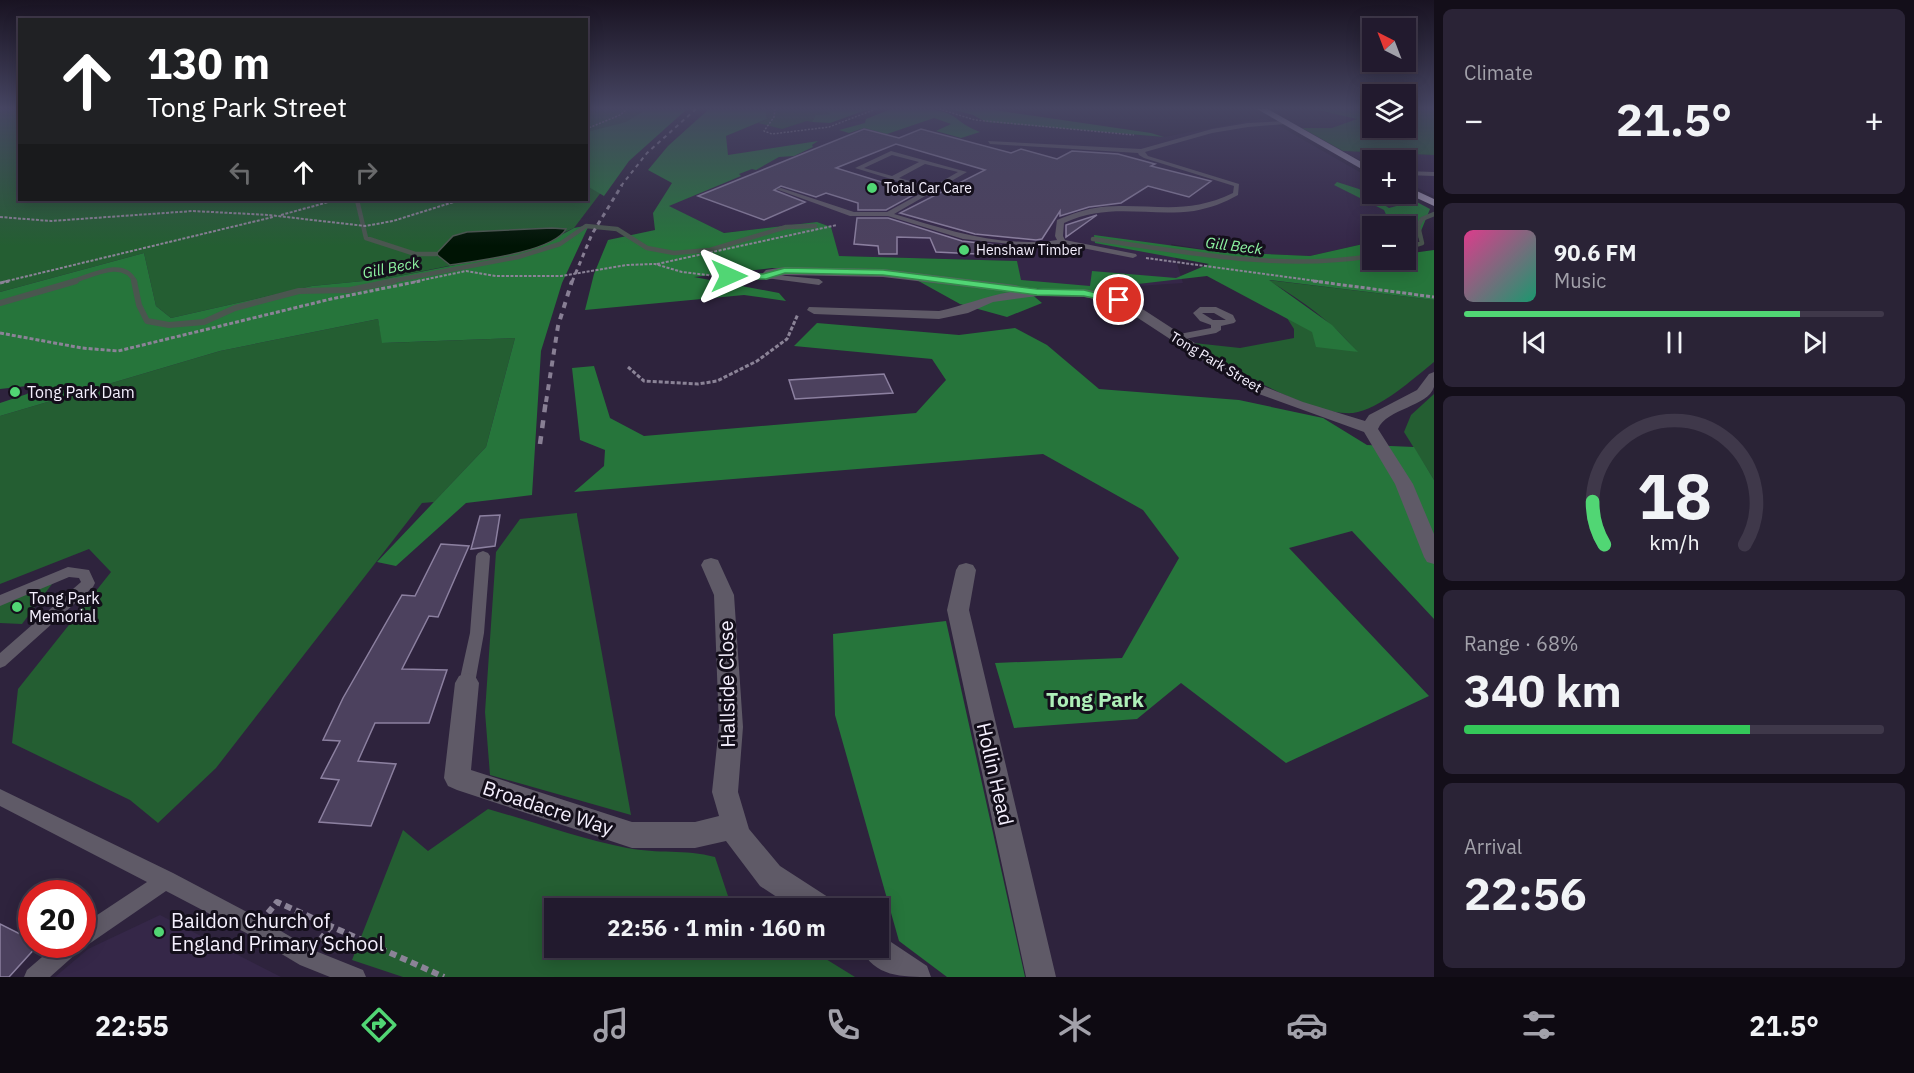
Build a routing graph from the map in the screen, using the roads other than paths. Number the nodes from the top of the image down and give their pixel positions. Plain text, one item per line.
1 (887, 155) edge
2 (897, 155) edge
3 (1142, 155) edge
4 (1341, 155) edge
5 (924, 162) junction
6 (1362, 166) edge
7 (1416, 173) edge
8 (1434, 174) edge
9 (893, 178) junction
10 (779, 189) dead end
11 (931, 189) junction
12 (1416, 194) edge
13 (1434, 203) edge
14 (888, 214) junction
15 (1062, 242) junction
16 (1133, 256) road end
17 (729, 276) road end
18 (766, 276) junction
19 (819, 282) dead end
20 (1037, 292) junction
21 (813, 310) road end
22 (1216, 323) dead end
23 (1174, 338) junction
24 (1434, 377) edge
25 (1373, 423) junction
26 (483, 556) dead end
27 (1434, 557) edge
28 (711, 565) dead end
29 (966, 570) dead end
30 (0, 601) edge
31 (0, 662) edge
32 (467, 683) joint
33 (0, 797) edge
34 (735, 825) junction
35 (166, 880) junction
36 (804, 898) edge
37 (96, 928) edge
38 (889, 957) edge
39 (56, 958) edge
40 (34, 977) edge
41 (356, 977) edge
42 (916, 977) edge
43 (1041, 977) edge

1 - 9 lane
2 - 5 lane
3 - 15 lane
4 - 6 main road
5 - 9 lane
5 - 11 lane
7 - 8 lane
9 - 11 lane
10 - 14 lane
11 - 14 lane
12 - 13 main road
14 - 15 lane
15 - 16 lane
17 - 18 lane
18 - 19 lane
18 - 20 street
20 - 21 street, Tong Park Street
20 - 23 street, Tong Park Street
22 - 23 lane
23 - 25 street, Tong Park Street
24 - 25 street
25 - 27 street
26 - 32 lane
28 - 34 street, Hallside Close
29 - 43 street, Hollin Head
30 - 31 lane
32 - 34 street, Broadacre Way
33 - 35 lane
34 - 36 street, Hallside Close
35 - 37 lane
35 - 41 lane
38 - 42 street
39 - 40 lane

